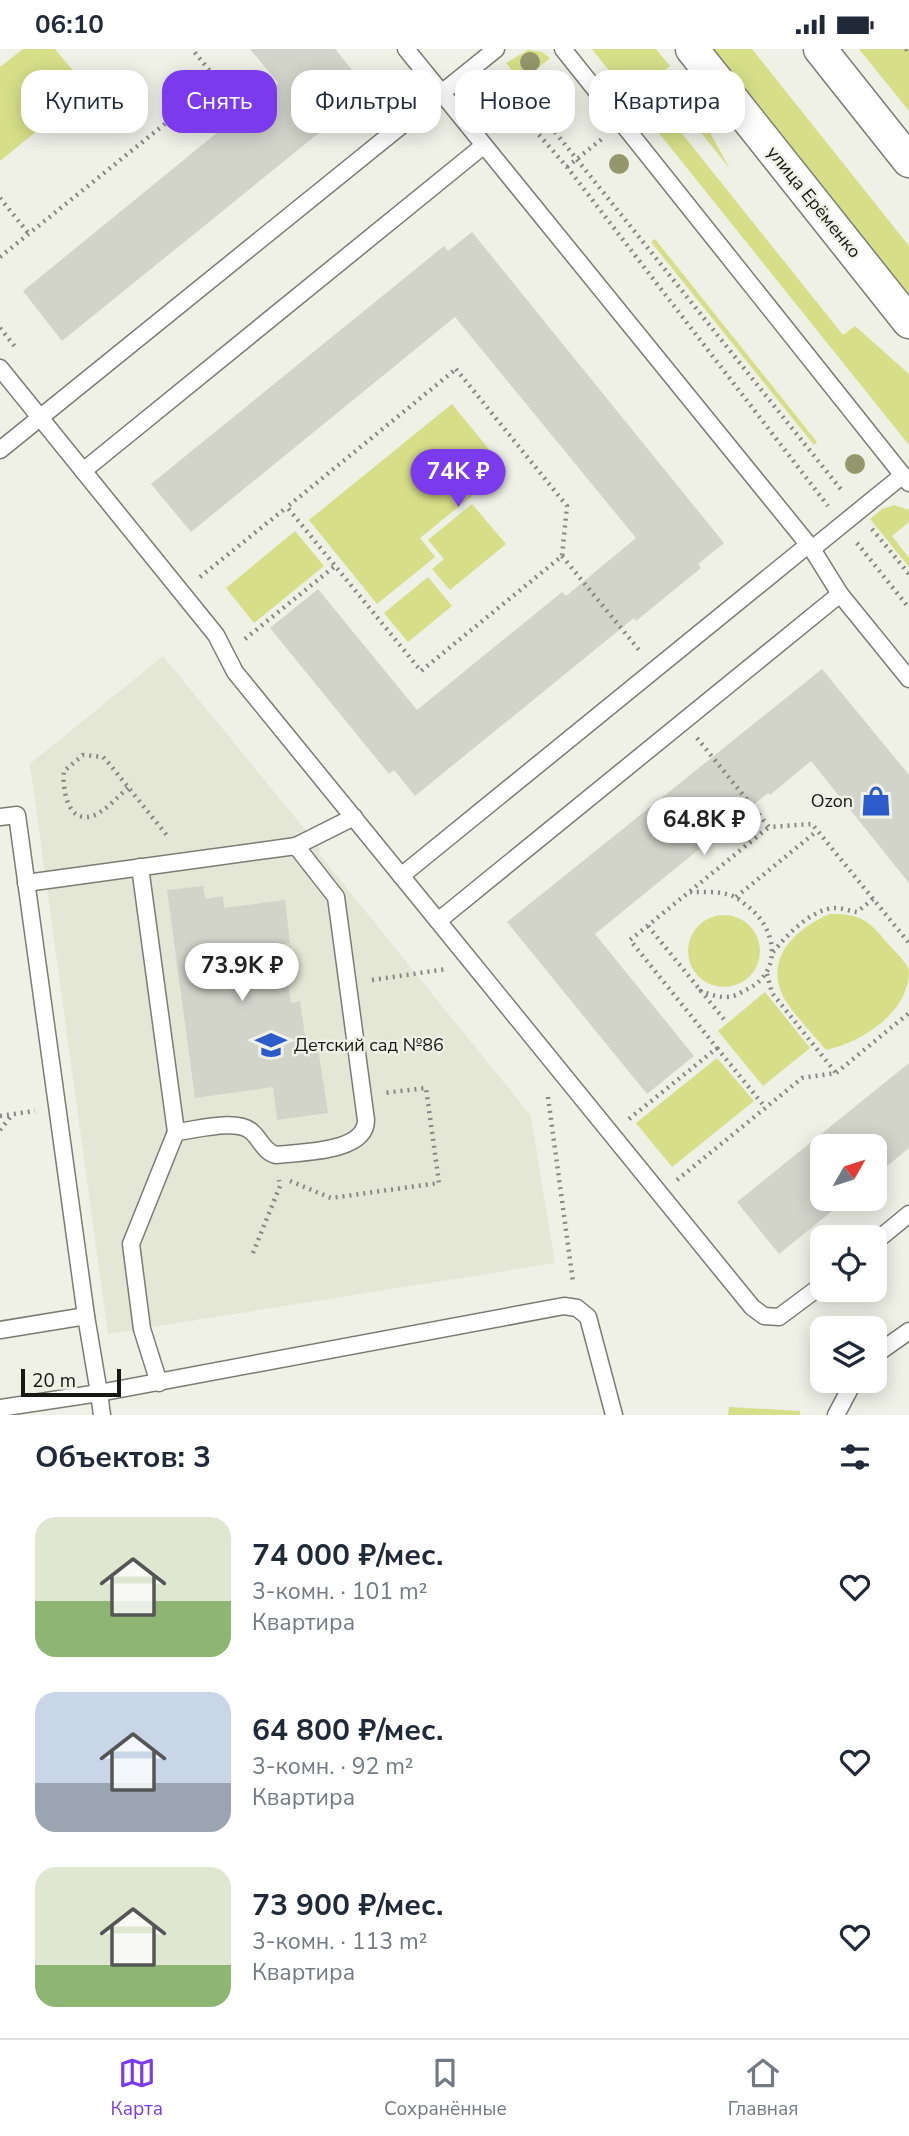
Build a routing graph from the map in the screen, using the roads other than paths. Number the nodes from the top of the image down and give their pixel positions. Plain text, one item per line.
1 (406, 49) edge
2 (563, 49) edge
3 (692, 49) edge
4 (820, 49) edge
5 (494, 51) edge
6 (442, 93) junction
7 (483, 146) junction
8 (909, 161) edge
9 (909, 322) edge
10 (0, 368) edge
11 (41, 418) junction
12 (0, 450) edge
13 (83, 471) junction
14 (906, 479) edge
15 (810, 547) junction
16 (840, 594) junction
17 (909, 679) edge
18 (0, 817) edge
19 (354, 817) junction
20 (296, 846) junction
21 (140, 867) junction
22 (401, 876) junction
23 (26, 883) junction
24 (438, 921) junction
25 (176, 1132) junction
26 (909, 1215) edge
27 (887, 1232) edge
28 (810, 1294) edge
29 (86, 1316) junction
30 (0, 1330) edge
31 (909, 1331) edge
32 (887, 1347) edge
33 (159, 1383) junction
34 (99, 1393) junction
35 (848, 1393) edge
36 (0, 1408) edge
37 (102, 1415) edge
38 (614, 1415) edge
39 (836, 1415) edge

1 - 6 lane
2 - 14 lane
3 - 9 street, улица Ерёменко
4 - 8 street
5 - 6 lane
6 - 7 lane
6 - 11 lane
7 - 13 lane
7 - 15 lane
10 - 11 lane
11 - 12 lane
11 - 13 lane
13 - 19 lane
14 - 15 lane
15 - 16 lane
15 - 22 lane
16 - 17 lane
16 - 24 lane
18 - 23 lane
19 - 20 lane
19 - 22 lane
20 - 21 lane
20 - 25 lane
21 - 23 lane
21 - 25 lane
22 - 24 lane
23 - 29 lane
24 - 28 lane
25 - 33 lane
26 - 27 lane
29 - 30 lane
29 - 34 lane
31 - 32 lane
33 - 34 lane
33 - 38 lane
34 - 36 lane
34 - 37 lane
35 - 39 lane

